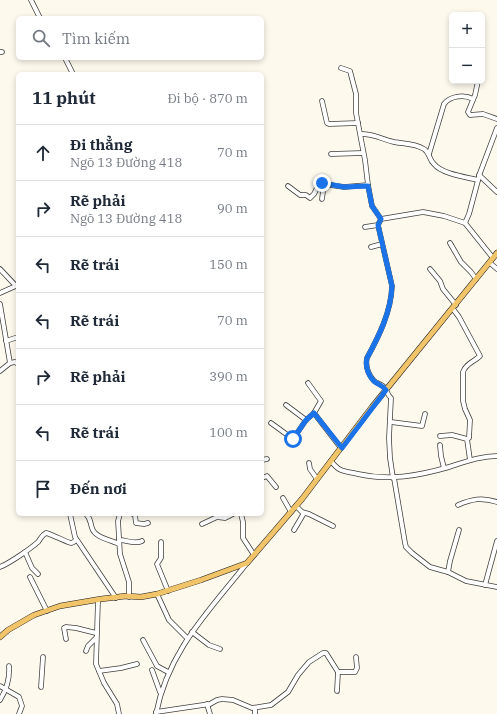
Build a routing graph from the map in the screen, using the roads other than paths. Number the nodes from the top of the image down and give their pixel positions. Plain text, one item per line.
1 (31, 0) edge
2 (39, 16) edge
3 (66, 60) edge
4 (341, 68) dead end
5 (72, 72) edge
6 (477, 84) edge
7 (473, 99) junction
8 (322, 101) dead end
9 (497, 119) edge
10 (358, 123) junction
11 (497, 128) edge
12 (360, 134) junction
13 (364, 153) junction
14 (330, 154) dead end
15 (429, 154) junction
16 (478, 178) junction
17 (323, 184) junction
18 (288, 186) dead end
19 (368, 186) junction
20 (497, 192) edge
21 (322, 199) dead end
22 (381, 219) junction
23 (465, 223) junction
24 (378, 225) junction
25 (364, 227) dead end
26 (450, 243) dead end
27 (382, 244) junction
28 (371, 247) dead end
29 (497, 253) edge
30 (492, 261) junction
31 (0, 269) edge
32 (430, 269) dead end
33 (497, 269) edge
34 (476, 279) junction
35 (16, 285) edge
36 (16, 286) edge
37 (0, 293) edge
38 (0, 304) edge
39 (455, 307) junction
40 (16, 338) edge
41 (6, 341) junction
42 (10, 363) junction
43 (16, 363) edge
44 (0, 371) edge
45 (308, 383) dead end
46 (386, 390) junction
47 (286, 405) dead end
48 (314, 413) junction
49 (425, 414) dead end
50 (306, 420) junction
51 (391, 422) junction
52 (272, 423) dead end
53 (440, 436) dead end
54 (467, 439) junction
55 (440, 445) dead end
56 (342, 448) junction
57 (497, 456) edge
58 (267, 459) dead end
59 (264, 460) edge
60 (470, 460) junction
61 (331, 462) junction
62 (309, 463) dead end
63 (444, 468) junction
64 (264, 477) edge
65 (393, 478) junction
66 (317, 479) junction
67 (276, 487) dead end
68 (283, 498) dead end
69 (497, 502) edge
70 (458, 505) dead end
71 (296, 506) junction
72 (291, 512) junction
73 (304, 513) junction
74 (70, 516) edge
75 (87, 516) edge
76 (119, 516) edge
77 (135, 516) edge
78 (229, 516) edge
79 (242, 516) edge
80 (148, 523) dead end
81 (202, 524) dead end
82 (333, 526) dead end
83 (294, 530) dead end
84 (459, 530) dead end
85 (76, 540) junction
86 (142, 541) dead end
87 (497, 541) edge
88 (119, 542) junction
89 (161, 542) dead end
90 (24, 552) junction
91 (254, 555) junction
92 (247, 563) junction
93 (0, 567) edge
94 (448, 572) junction
95 (38, 574) dead end
96 (30, 577) dead end
97 (485, 585) junction
98 (497, 587) edge
99 (168, 591) junction
100 (157, 594) junction
101 (129, 597) junction
102 (116, 598) junction
103 (98, 600) junction
104 (47, 611) junction
105 (192, 632) junction
106 (96, 635) junction
107 (0, 637) edge
108 (187, 638) junction
109 (66, 639) dead end
110 (143, 640) dead end
111 (220, 649) dead end
112 (86, 651) dead end
113 (44, 656) dead end
114 (356, 656) dead end
115 (137, 664) dead end
116 (9, 666) dead end
117 (152, 670) dead end
118 (99, 671) junction
119 (168, 672) junction
120 (338, 672) junction
121 (0, 686) edge
122 (41, 687) dead end
123 (6, 690) junction
124 (337, 691) dead end
125 (160, 693) junction
126 (0, 700) edge
127 (207, 704) junction
128 (255, 708) junction
129 (156, 713) edge
130 (19, 714) edge
131 (119, 714) edge
132 (210, 714) edge
133 (254, 714) edge

1 - 2 street
3 - 5 street
4 - 10 street
6 - 7 street
7 - 9 street
7 - 15 street
8 - 10 street
10 - 12 street
11 - 16 street
12 - 13 street
12 - 15 street
13 - 14 street
13 - 19 street
15 - 16 street
16 - 20 street
16 - 23 street
17 - 18 street
17 - 19 street
17 - 21 street
19 - 22 street
22 - 23 street
22 - 24 street
23 - 30 street
24 - 25 street
24 - 27 street
26 - 34 street
27 - 28 street
27 - 46 street
29 - 30 main road
30 - 33 street
30 - 34 main road
31 - 35 street
32 - 39 street
34 - 39 main road
36 - 37 street
38 - 41 street
39 - 46 main road
39 - 54 street
40 - 41 street
41 - 42 street
42 - 43 street
42 - 44 street
45 - 48 street
46 - 51 street
46 - 56 main road
47 - 50 street
48 - 50 street
48 - 56 street
49 - 51 street
50 - 52 street
51 - 65 street
53 - 54 street
54 - 60 street
55 - 63 street
56 - 61 main road
57 - 60 street
58 - 59 street
60 - 63 street
61 - 65 street
61 - 66 main road
62 - 66 street
63 - 65 street
64 - 67 street
65 - 94 street
66 - 71 main road
68 - 72 street
69 - 70 street
71 - 72 main road
71 - 73 street
72 - 91 main road
73 - 82 street
73 - 83 street
74 - 85 street
75 - 88 street
76 - 88 street
77 - 80 street
78 - 81 street
79 - 91 street
84 - 94 street
85 - 90 street
85 - 102 street
86 - 88 street
87 - 97 street
88 - 101 street
89 - 99 street
90 - 93 street
90 - 95 street
91 - 92 main road
92 - 99 main road
92 - 105 street
94 - 97 street
96 - 104 street
97 - 98 street
99 - 100 main road
100 - 101 main road
100 - 108 street
101 - 102 main road
102 - 103 main road
103 - 104 main road
103 - 106 street
104 - 107 main road
105 - 108 street
105 - 111 street
106 - 109 street
106 - 112 street
106 - 118 street
108 - 119 street
110 - 119 street
113 - 122 street
114 - 120 street
115 - 118 street
116 - 123 street
117 - 125 street
118 - 131 street
119 - 125 street
120 - 124 street
120 - 128 street
121 - 123 street
123 - 126 street
123 - 130 street
125 - 129 street
127 - 128 street
127 - 129 street
127 - 132 street
128 - 133 street

